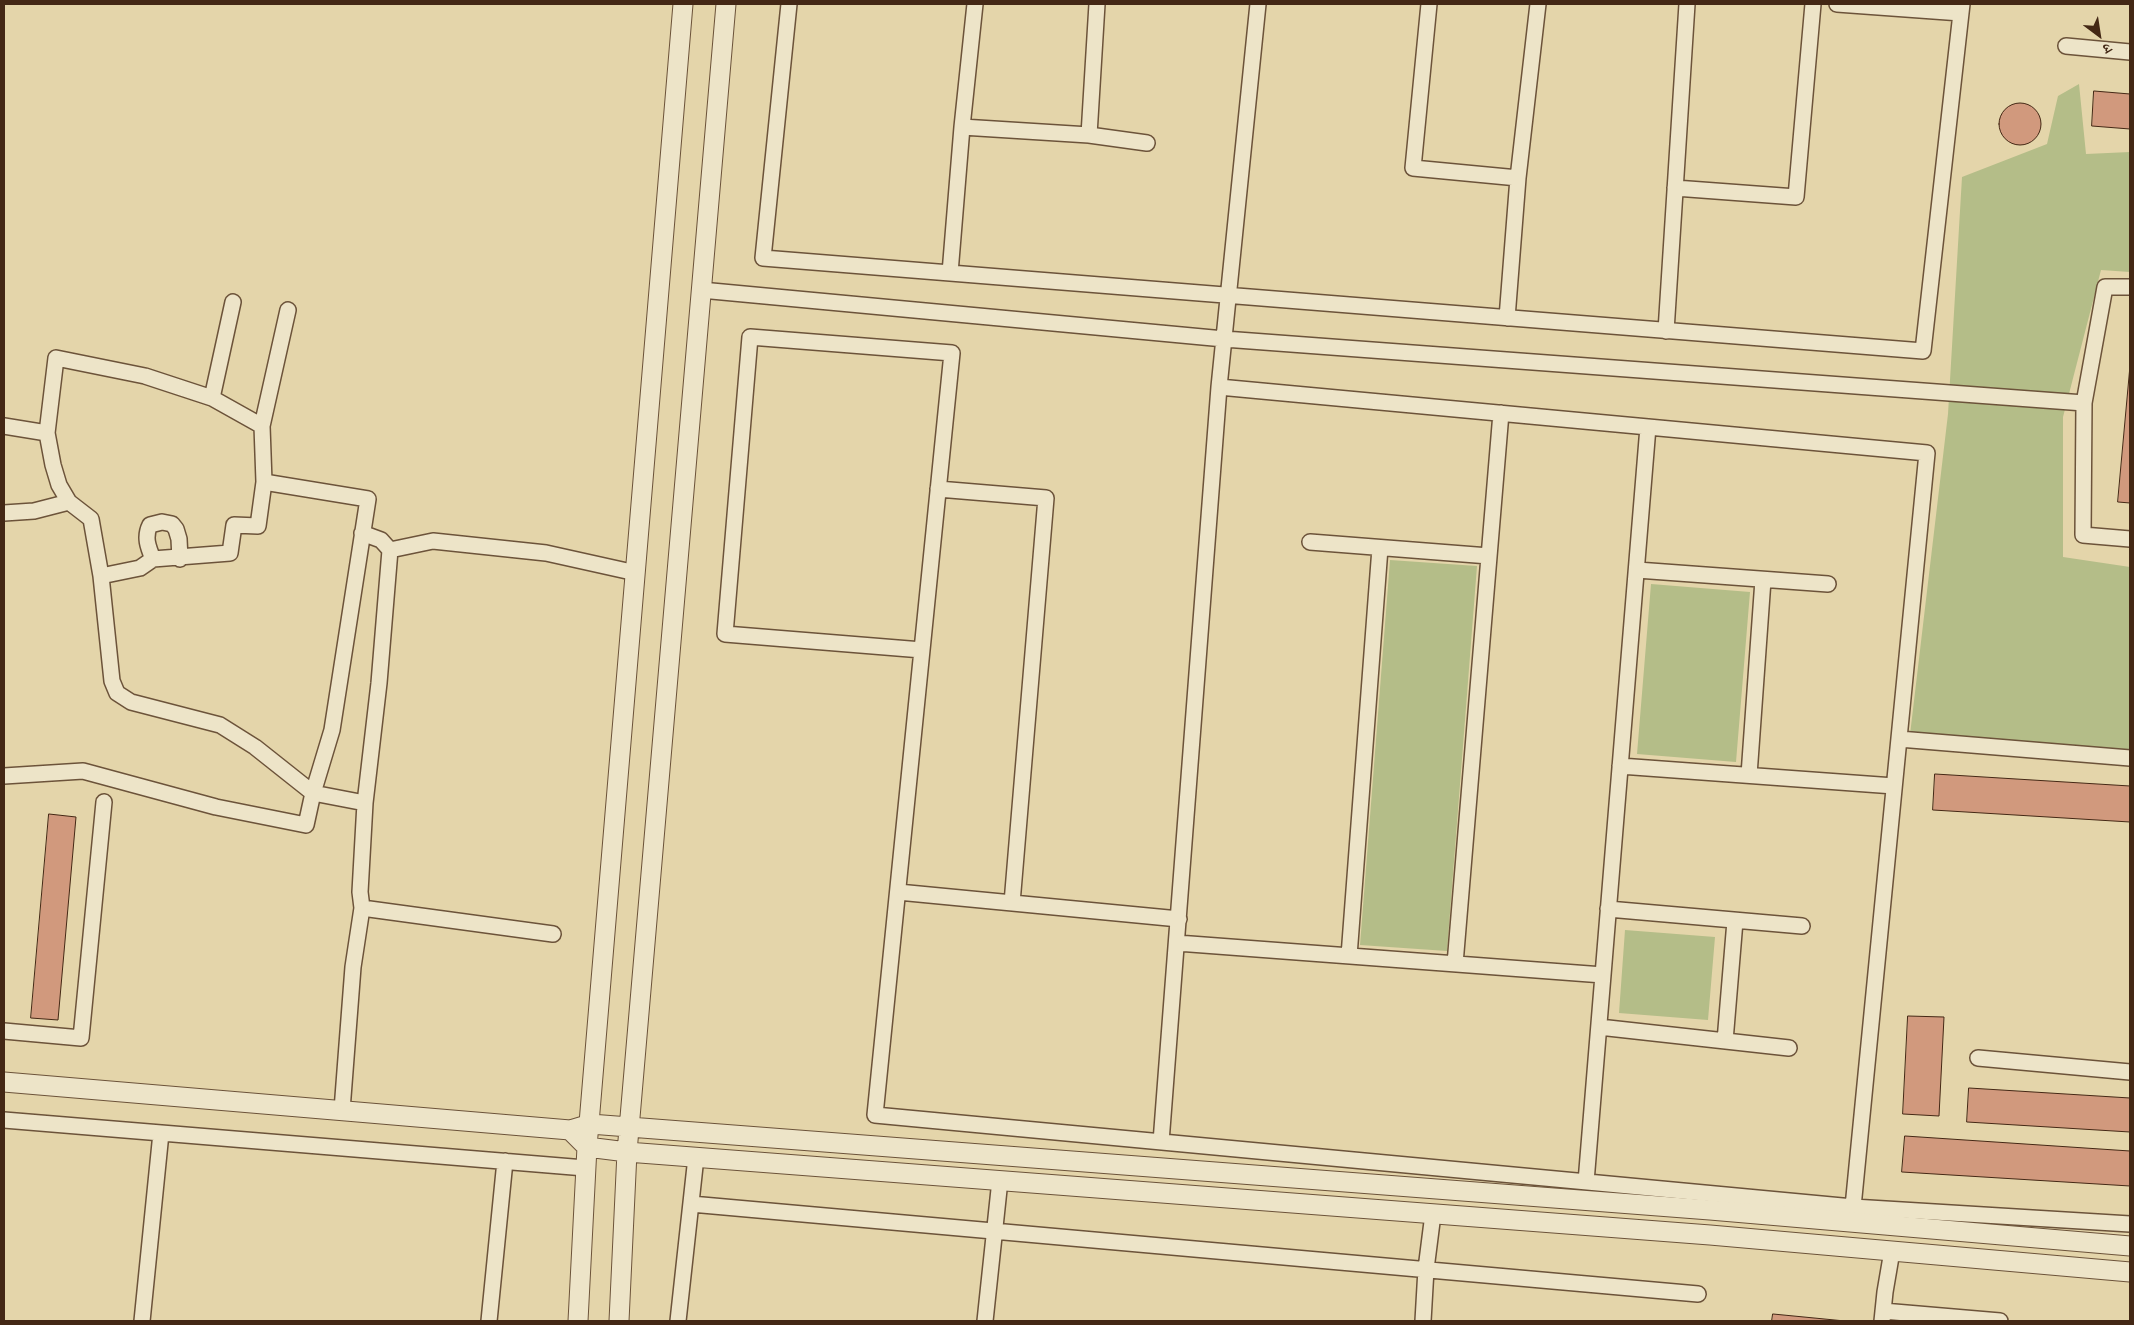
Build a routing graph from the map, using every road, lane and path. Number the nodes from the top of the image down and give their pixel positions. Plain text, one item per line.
1 (683, 4) edge
2 (726, 4) edge
3 (789, 4) edge
4 (975, 4) edge
5 (1097, 4) edge
6 (1258, 4) edge
7 (1429, 4) edge
8 (1538, 4) edge
9 (1687, 4) edge
10 (1813, 4) edge
11 (1837, 4) edge
12 (1961, 8) edge
13 (2066, 46) dead end
14 (2130, 52) edge
15 (962, 127) junction
16 (1089, 135) junction
17 (1147, 142) dead end
18 (1518, 178) junction
19 (1675, 188) junction
20 (950, 273) junction
21 (2130, 288) edge
22 (701, 290) junction
23 (1229, 296) junction
24 (233, 302) dead end
25 (288, 310) dead end
26 (1507, 318) junction
27 (1666, 331) junction
28 (1224, 339) junction
29 (1219, 386) junction
30 (212, 398) junction
31 (2084, 403) junction
32 (1501, 413) junction
33 (4, 426) edge
34 (262, 426) junction
35 (1648, 427) junction
36 (47, 433) junction
37 (264, 482) junction
38 (938, 489) junction
39 (69, 502) junction
40 (4, 513) edge
41 (362, 533) junction
42 (2130, 539) edge
43 (1310, 542) dead end
44 (1380, 548) junction
45 (390, 550) junction
46 (1489, 556) junction
47 (180, 558) junction
48 (153, 559) junction
49 (1637, 570) junction
50 (636, 573) junction
51 (101, 576) junction
52 (1763, 580) junction
53 (1828, 584) dead end
54 (922, 650) junction
55 (1899, 739) junction
56 (2130, 758) edge
57 (1620, 766) junction
58 (1749, 775) junction
59 (4, 776) edge
60 (1894, 786) junction
61 (313, 793) junction
62 (104, 802) dead end
63 (365, 803) junction
64 (898, 892) junction
65 (1012, 903) junction
66 (362, 908) junction
67 (1608, 909) junction
68 (1179, 919) junction
69 (1735, 921) junction
70 (1802, 926) dead end
71 (553, 934) dead end
72 (1177, 942) junction
73 (1349, 956) junction
74 (1455, 964) junction
75 (1603, 975) junction
76 (1599, 1027) junction
77 (4, 1031) edge
78 (1725, 1041) junction
79 (1789, 1048) dead end
80 (1978, 1058) dead end
81 (2130, 1072) edge
82 (4, 1082) edge
83 (342, 1110) junction
84 (4, 1120) edge
85 (590, 1124) junction
86 (629, 1128) junction
87 (570, 1130) junction
88 (161, 1133) junction
89 (1161, 1142) junction
90 (587, 1147) junction
91 (627, 1152) junction
92 (696, 1157) junction
93 (505, 1161) junction
94 (585, 1168) junction
95 (1000, 1180) junction
96 (1586, 1182) junction
97 (691, 1204) junction
98 (1854, 1207) junction
99 (1433, 1214) junction
100 (2130, 1224) edge
101 (994, 1231) junction
102 (2130, 1246) edge
103 (1892, 1251) junction
104 (1426, 1269) junction
105 (2130, 1272) edge
106 (1698, 1294) dead end
107 (1883, 1316) edge
108 (142, 1321) edge
109 (489, 1321) edge
110 (578, 1321) edge
111 (619, 1321) edge
112 (678, 1321) edge
113 (985, 1321) edge
114 (1423, 1321) edge
115 (2000, 1321) edge

1 - 50 street
2 - 22 street
3 - 20 street
4 - 15 street
5 - 16 street
6 - 23 street
7 - 18 street
8 - 18 street
9 - 19 street
10 - 19 street
11 - 12 street
12 - 27 street
13 - 14 street
15 - 16 street
15 - 20 street
16 - 17 street
18 - 26 street
19 - 27 street
20 - 23 street
21 - 31 street
22 - 28 street
22 - 86 street
23 - 26 street
23 - 28 street
24 - 30 street
25 - 34 street
26 - 27 street
28 - 29 street
28 - 31 street
29 - 32 street
29 - 68 street
30 - 34 street
30 - 36 street
31 - 42 street
32 - 35 street
32 - 46 street
33 - 36 street
34 - 37 street
35 - 49 street
35 - 55 street
36 - 39 street
37 - 41 street
37 - 47 street
38 - 54 street
38 - 54 street
38 - 65 street
39 - 40 street
39 - 51 street
41 - 45 street
41 - 61 street
43 - 44 street
44 - 46 street
44 - 73 street
45 - 50 street
45 - 63 street
46 - 74 street
47 - 48 street
47 - 48 street
48 - 51 street
49 - 52 street
49 - 57 street
50 - 85 street
51 - 61 street
52 - 53 street
52 - 58 street
54 - 64 street
55 - 56 street
55 - 60 street
57 - 58 street
57 - 67 street
58 - 60 street
59 - 61 street
60 - 98 street
61 - 63 street
62 - 77 street
63 - 66 street
64 - 65 street
64 - 89 street
65 - 68 street
66 - 71 street
66 - 83 street
67 - 69 street
67 - 75 street
68 - 72 street
69 - 70 street
69 - 78 street
72 - 73 street
72 - 89 street
73 - 74 street
74 - 75 street
75 - 76 street
76 - 78 street
76 - 96 street
78 - 79 street
80 - 81 street
82 - 83 street
83 - 87 street
84 - 88 street
85 - 86 street
85 - 87 street
85 - 90 street
86 - 91 street
86 - 102 street
87 - 90 street
88 - 93 street
88 - 108 street
89 - 96 street
90 - 91 street
90 - 94 street
91 - 92 street
91 - 111 street
92 - 95 street
92 - 97 street
93 - 94 street
93 - 109 street
94 - 110 street
95 - 99 street
95 - 101 street
96 - 98 street
97 - 101 street
97 - 112 street
98 - 100 street
99 - 103 street
99 - 104 street
101 - 104 street
101 - 113 street
103 - 105 street
103 - 107 street
104 - 106 street
104 - 114 street
107 - 115 street

